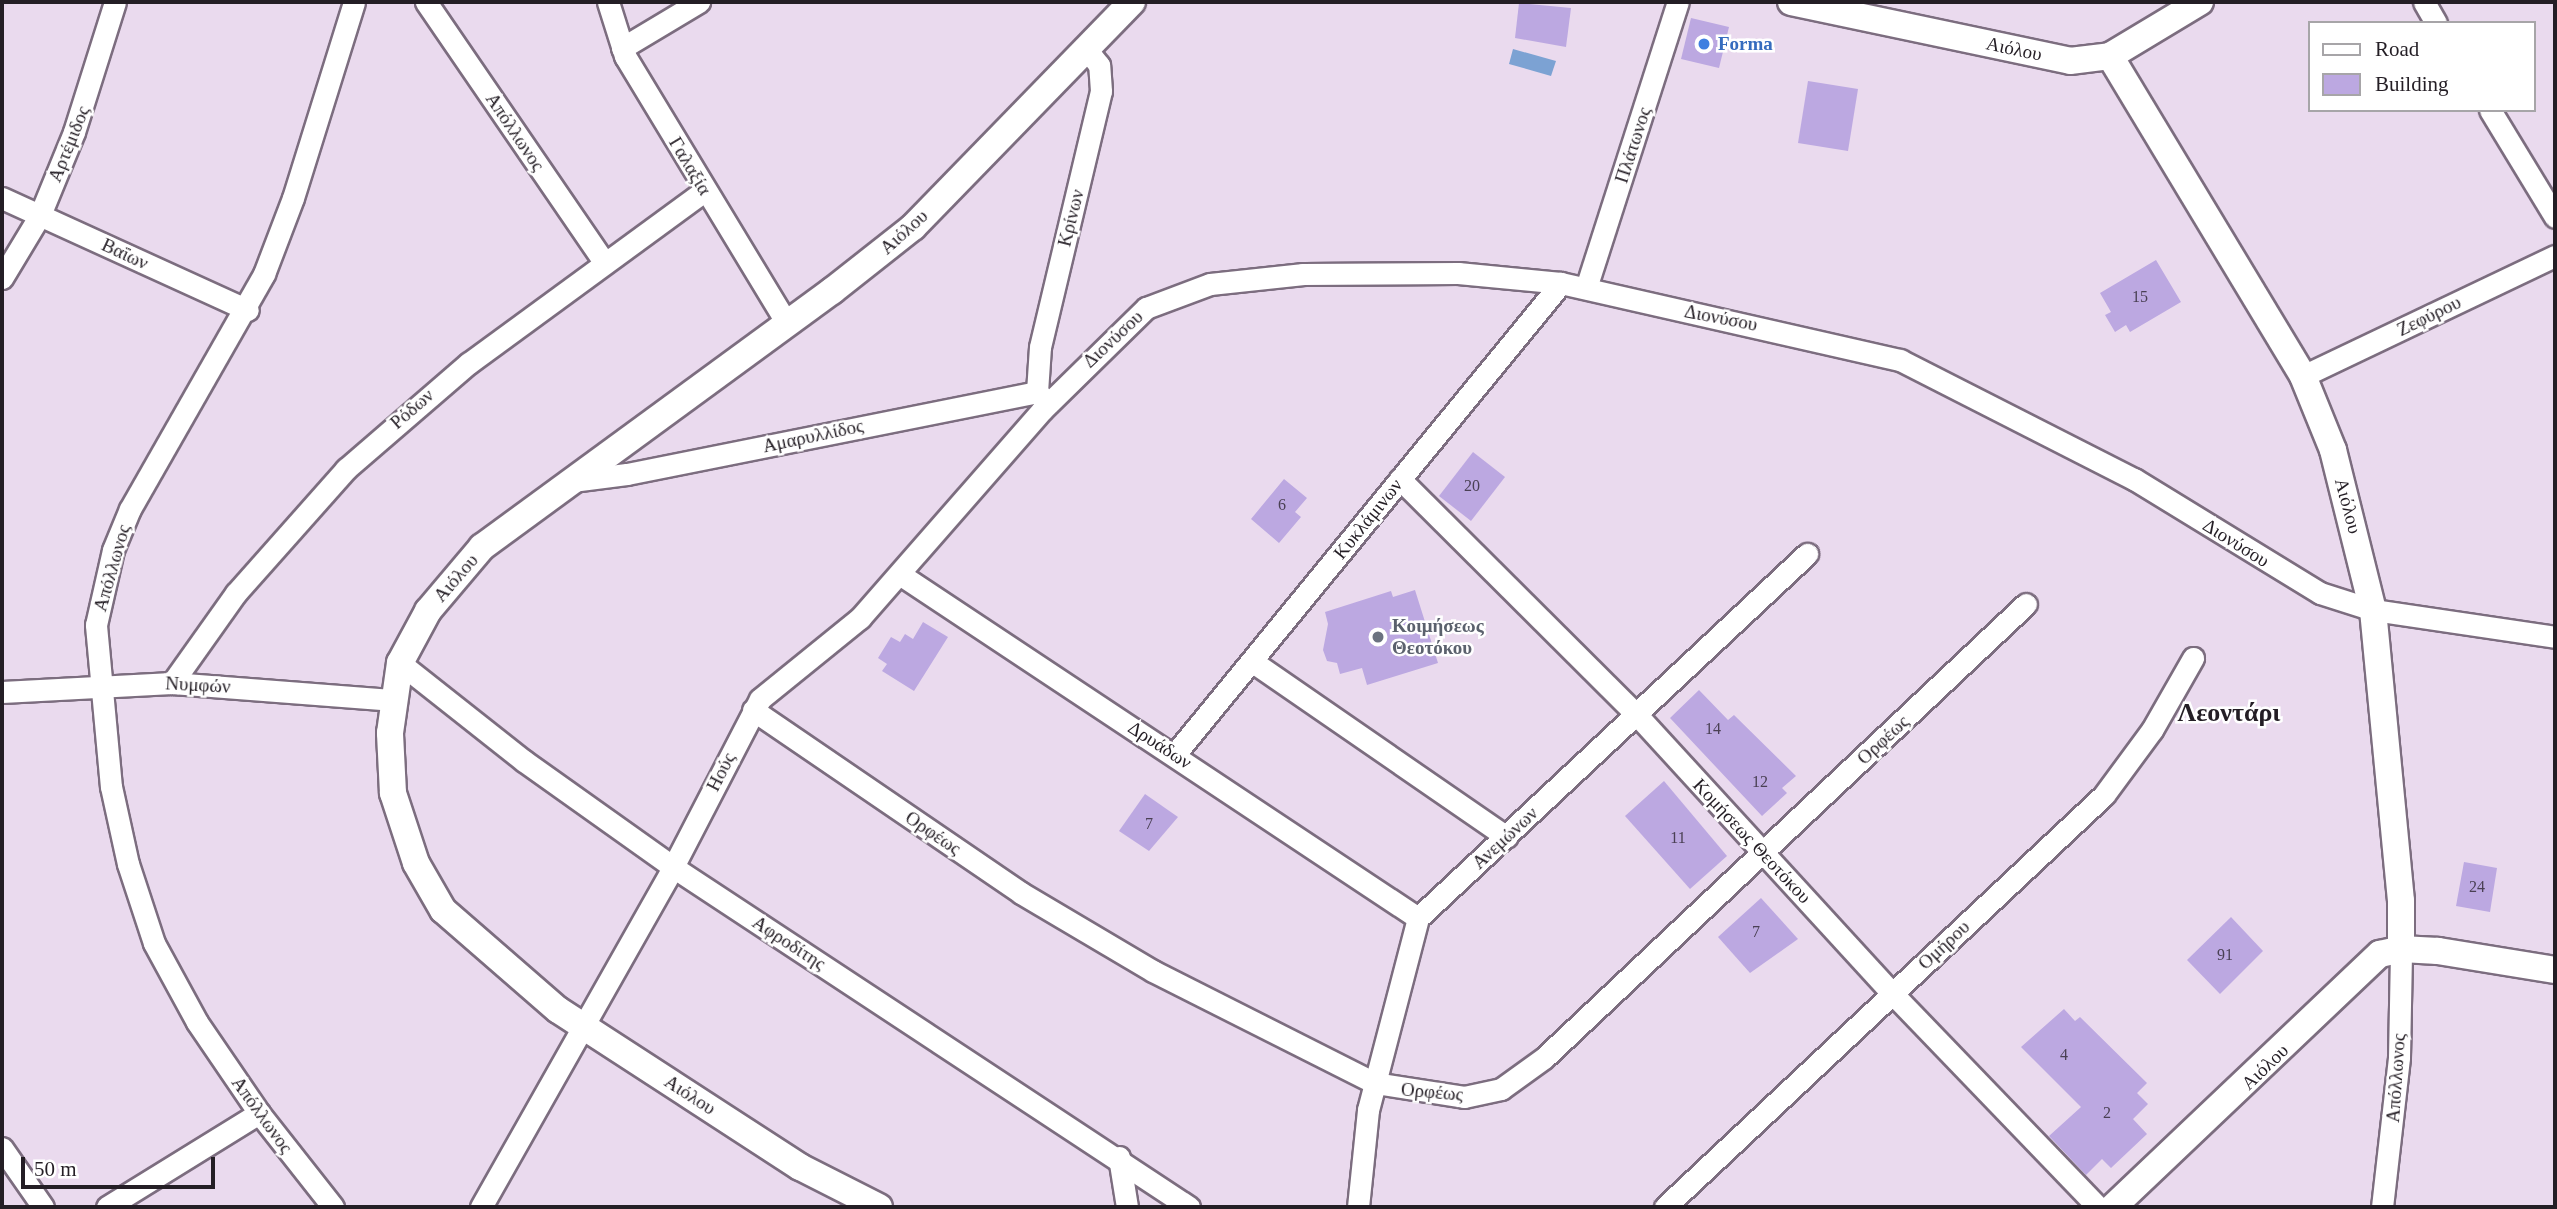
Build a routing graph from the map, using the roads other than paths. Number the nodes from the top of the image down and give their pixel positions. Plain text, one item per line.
1 (114, 2) edge
2 (354, 2) edge
3 (426, 2) edge
4 (608, 2) edge
5 (699, 2) edge
6 (1132, 2) edge
7 (1678, 2) edge
8 (1791, 2) edge
9 (2200, 2) edge
10 (2424, 2) edge
11 (2436, 21) edge
12 (622, 48) junction
13 (1086, 49) junction
14 (2110, 56) junction
15 (2491, 112) edge
16 (704, 191) junction
17 (2, 198) edge
18 (40, 215) junction
19 (2555, 217) edge
20 (2555, 256) edge
21 (604, 262) junction
22 (2, 278) edge
23 (1562, 283) junction
24 (1586, 289) junction
25 (248, 310) junction
26 (787, 323) junction
27 (2303, 376) junction
28 (1042, 397) junction
29 (1400, 479) junction
30 (572, 481) junction
31 (1807, 554) dead end
32 (901, 575) junction
33 (2026, 604) dead end
34 (2373, 610) junction
35 (2555, 637) edge
36 (2193, 658) dead end
37 (1253, 662) junction
38 (400, 663) junction
39 (172, 683) junction
40 (98, 684) junction
41 (2, 692) edge
42 (394, 700) junction
43 (753, 710) junction
44 (1637, 715) junction
45 (1175, 754) junction
46 (1507, 837) junction
47 (1763, 853) junction
48 (673, 867) junction
49 (1418, 918) junction
50 (2400, 949) junction
51 (2555, 970) edge
52 (1892, 993) junction
53 (584, 1026) junction
54 (1375, 1083) junction
55 (258, 1113) junction
56 (2, 1148) edge
57 (1119, 1157) junction
58 (43, 1207) edge
59 (107, 1207) edge
60 (333, 1207) edge
61 (481, 1207) edge
62 (878, 1207) edge
63 (1127, 1207) edge
64 (1189, 1207) edge
65 (1358, 1207) edge
66 (1665, 1207) edge
67 (2098, 1207) edge
68 (2113, 1207) edge
69 (2382, 1207) edge

1 - 18 street, Αρτέμιδος
2 - 25 street, Απόλλωνος
3 - 21 street, Απόλλωνος
4 - 12 street, Γαλαξία
5 - 12 street
6 - 13 street, Αιόλου
7 - 24 street, Πλάτωνος
8 - 14 street, Αιόλου
9 - 14 street
10 - 11 street
12 - 16 street, Γαλαξία
13 - 26 street, Αιόλου
13 - 28 street, Κρίνων
14 - 27 street, Αιόλου
15 - 19 street
16 - 21 street, Ρόδων
16 - 26 street, Γαλαξία
17 - 18 street, Βαΐων
18 - 22 street, Αρτέμιδος
18 - 25 street, Βαΐων
20 - 27 street, Ζεφύρου
21 - 39 street, Ρόδων
23 - 24 street, Διονύσου
23 - 28 street, Διονύσου
23 - 29 street, Κυκλάμινων
24 - 34 street, Διονύσου
25 - 40 street, Απόλλωνος
26 - 30 street, Αιόλου
27 - 34 street, Αιόλου
28 - 30 street, Αμαρυλλίδος
28 - 32 street, Ηούς
29 - 37 street, Κυκλάμινων
29 - 44 street, Κομήσεως Θεοτόκου
30 - 38 street, Αιόλου
31 - 44 street, Ανεμώνων
32 - 43 street, Ηούς
32 - 45 street, Δρυάδων
33 - 47 street, Ορφέως
34 - 35 street, Διονύσου
34 - 50 street, Αιόλου
36 - 52 street, Ομήρου
37 - 45 street, Κυκλάμινων
37 - 46 street
38 - 42 street, Αιόλου
38 - 48 street, Αφροδίτης
39 - 40 street, Νυμφών
39 - 42 street, Νυμφών
40 - 41 street, Νυμφών
40 - 55 street, Απόλλωνος
42 - 53 street, Αιόλου
43 - 48 street, Ηούς
43 - 54 street, Ορφέως
44 - 46 street, Ανεμώνων
44 - 47 street, Κομήσεως Θεοτόκου
45 - 49 street, Δρυάδων
46 - 49 street, Ανεμώνων
47 - 52 street, Κομήσεως Θεοτόκου
47 - 54 street, Ορφέως
48 - 53 street, Ηούς
48 - 57 street, Αφροδίτης
49 - 54 street
50 - 51 street
50 - 68 street, Αιόλου
50 - 69 street, Απόλλωνος
52 - 66 street, Ομήρου
52 - 67 street, Κομήσεως Θεοτόκου
53 - 61 street, Ηούς
53 - 62 street, Αιόλου
54 - 65 street
55 - 59 street
55 - 60 street, Απόλλωνος
56 - 58 street
57 - 63 street
57 - 64 street, Αφροδίτης

